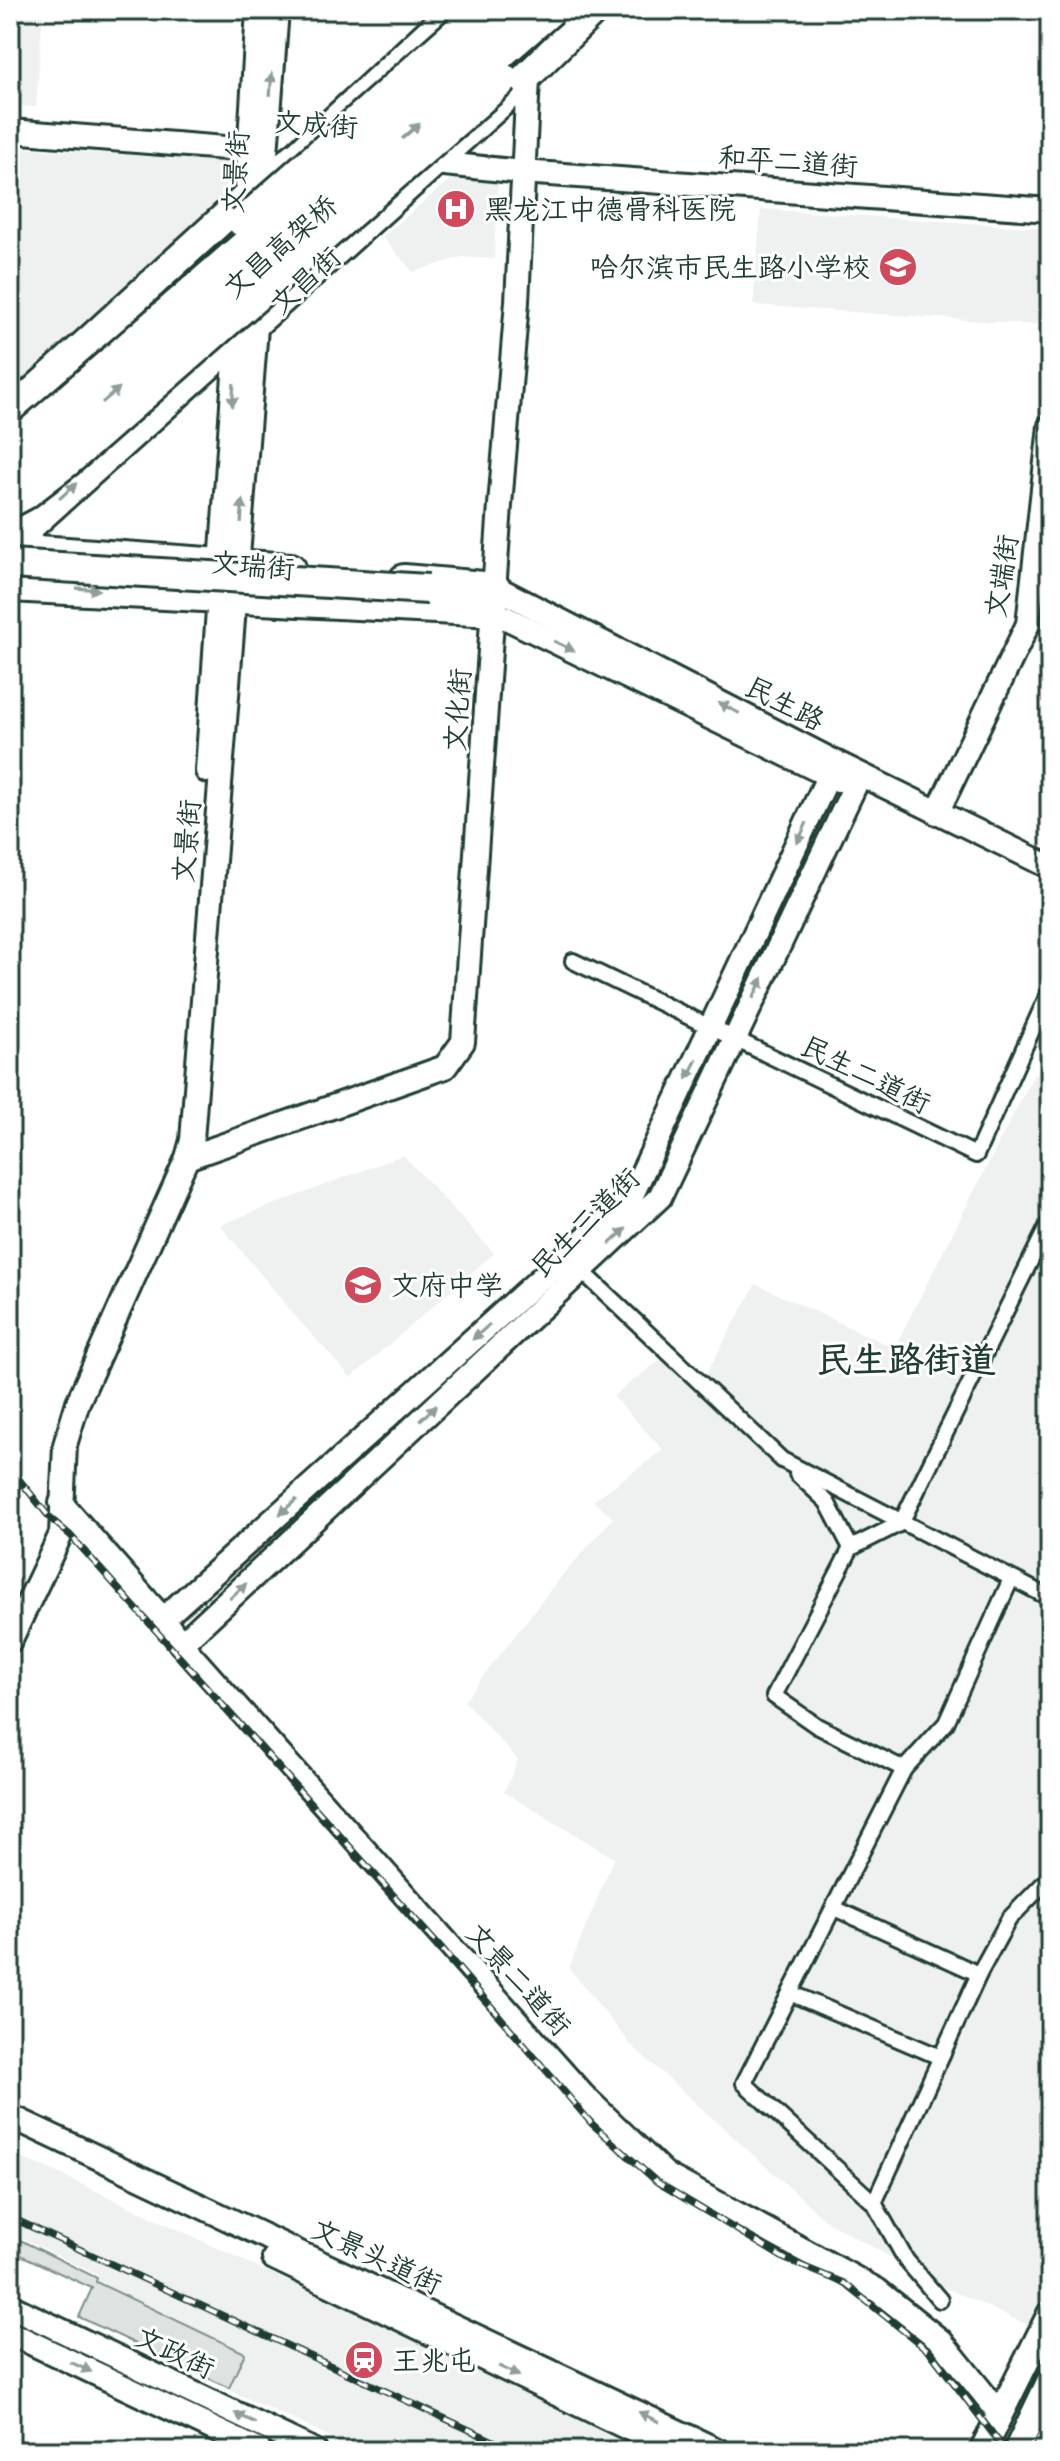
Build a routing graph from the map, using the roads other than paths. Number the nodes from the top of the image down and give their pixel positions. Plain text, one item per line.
1 (258, 10) edge
2 (277, 10) edge
3 (454, 10) edge
4 (481, 10) edge
5 (514, 10) edge
6 (552, 10) edge
7 (588, 10) edge
8 (594, 10) edge
9 (516, 79) junction
10 (10, 131) edge
11 (258, 151) junction
12 (299, 154) junction
13 (435, 162) junction
14 (522, 172) junction
15 (255, 190) junction
16 (1050, 210) edge
17 (246, 333) junction
18 (87, 383) junction
19 (10, 413) edge
20 (1050, 426) edge
21 (10, 449) edge
22 (10, 483) edge
23 (10, 503) edge
24 (10, 546) edge
25 (230, 563) junction
26 (10, 564) edge
27 (10, 587) edge
28 (227, 598) junction
29 (495, 600) junction
30 (832, 769) junction
31 (857, 782) junction
32 (937, 813) junction
33 (1050, 867) edge
34 (1050, 884) edge
35 (573, 961) dead end
36 (1050, 990) edge
37 (712, 1027) junction
38 (733, 1039) junction
39 (187, 1158) junction
40 (1050, 1221) edge
41 (581, 1270) junction
42 (782, 1460) junction
43 (61, 1503) junction
44 (901, 1523) junction
45 (851, 1548) junction
46 (1011, 1579) junction
47 (1050, 1598) edge
48 (10, 1612) edge
49 (163, 1619) junction
50 (10, 1641) edge
51 (181, 1644) junction
52 (904, 1769) junction
53 (1050, 1877) edge
54 (834, 1908) junction
55 (979, 1974) junction
56 (790, 1993) junction
57 (940, 2057) junction
58 (10, 2116) edge
59 (10, 2131) edge
60 (874, 2203) junction
61 (940, 2300) dead end
62 (10, 2306) edge
63 (1050, 2314) edge
64 (10, 2333) edge
65 (1050, 2344) edge
66 (1050, 2380) edge
67 (1000, 2414) junction
68 (1050, 2438) edge
69 (260, 2451) edge
70 (315, 2451) edge
71 (675, 2451) edge
72 (719, 2451) edge
73 (982, 2451) edge
74 (999, 2451) edge
75 (1016, 2451) edge
76 (1044, 2451) edge

1 - 11 street, 文景街
11 -> 2 street, 文景街
3 - 12 highway
4 - 18 highway, bridge
5 - 18 highway, 文昌高架桥, bridge
22 -> 6 highway, 文昌高架桥, bridge
7 - 9 highway
8 - 9 highway, 文昌街
9 - 13 highway, 文昌街
9 - 14 street, 文化街
9 - 23 highway, bridge
10 - 11 street, 文成街
11 - 12 street, 文成街
11 - 15 street, 文景街
12 - 13 street, 文成街
12 - 15 highway
13 - 14 street, 文成街
13 - 17 highway, 文昌街
14 - 16 street, 和平二道街
14 - 29 street, 文化街
15 - 17 street, 文景街
15 - 19 highway
24 -> 17 highway, 文昌街
17 - 25 street, 文景街
18 - 21 highway, 文昌高架桥, bridge
20 - 32 street, 文端街
24 - 25 highway, 文瑞街
25 - 28 street, 文景街
25 - 29 highway, 文瑞街
26 - 29 highway, bridge
27 -> 28 highway, 文瑞街
28 - 29 highway, 文瑞街
28 - 39 street, 文景街
28 - 48 street, 文景街
29 - 30 street, 民生路
29 - 39 street, 文化街
30 - 31 street, 民生路
30 -> 37 street, 民生三道街
31 - 32 street, 民生路
31 - 34 street, 民生路
38 -> 31 street, 民生三道街
32 - 33 street, 民生路
35 - 37 street, 民生二道街
36 - 38 street, 民生二道街
37 - 38 street, 民生二道街
37 -> 49 street, 民生三道街
41 -> 38 street, 民生三道街
39 - 43 street, 文景街
40 - 44 street
41 - 42 street
51 -> 41 street, 民生三道街
42 - 44 street
42 - 45 street
43 - 49 street, 文景二道街
43 - 50 street, 文景街
44 - 45 street
44 - 46 street
45 - 52 street
46 - 47 street
46 - 52 street
49 - 51 street, 文景二道街
51 - 67 street, 文景二道街
52 - 54 street
53 - 55 street
54 - 55 street
54 - 56 street
55 - 57 street
56 - 57 street
56 - 60 street
57 - 60 street
72 -> 58 street, 文景头道街
59 -> 71 street, 文景头道街
60 - 61 street
70 -> 62 street, 文政街
63 - 67 main road
64 -> 69 street, 文政街
65 - 74 main road
66 - 75 main road
67 - 73 main road
68 - 76 main road

